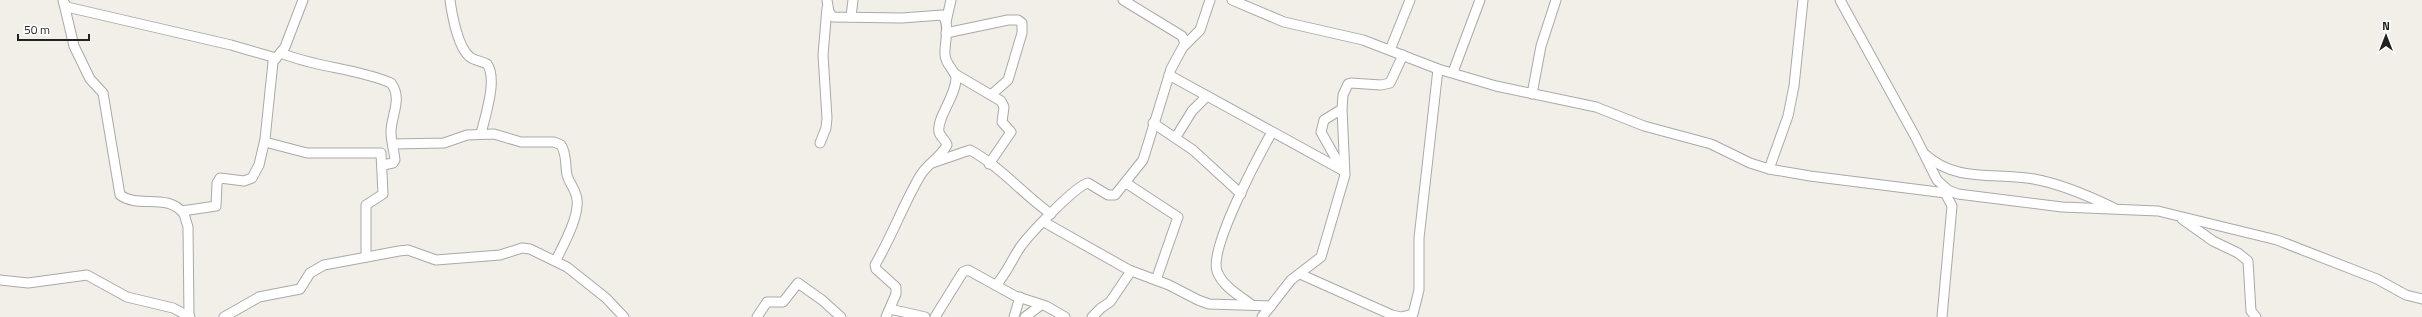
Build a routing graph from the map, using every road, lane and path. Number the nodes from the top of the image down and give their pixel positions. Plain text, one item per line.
1 (303, 0) edge
2 (450, 0) edge
3 (853, 0) edge
4 (951, 0) edge
5 (1123, 0) edge
6 (1210, 0) edge
7 (1410, 0) edge
8 (1480, 0) edge
9 (1556, 0) edge
10 (1803, 0) edge
11 (1840, 0) edge
12 (827, 1) edge
13 (1237, 1) edge
14 (64, 2) edge
15 (851, 17) junction
16 (946, 22) junction
17 (946, 33) junction
18 (1184, 46) junction
19 (1390, 50) junction
20 (1403, 55) junction
21 (279, 56) junction
22 (1438, 69) junction
23 (1453, 72) junction
24 (955, 74) junction
25 (1169, 75) junction
26 (1532, 94) junction
27 (991, 95) junction
28 (1207, 96) junction
29 (1342, 109) junction
30 (1153, 123) junction
31 (1272, 132) junction
32 (481, 134) junction
33 (1176, 137) junction
34 (265, 142) junction
35 (820, 143) dead end
36 (393, 144) junction
37 (1923, 153) junction
38 (932, 163) junction
39 (989, 164) junction
40 (383, 165) junction
41 (1769, 169) junction
42 (1344, 173) junction
43 (1936, 180) junction
44 (1126, 184) junction
45 (1946, 193) junction
46 (1241, 194) junction
47 (2118, 210) junction
48 (182, 211) junction
49 (1051, 214) junction
50 (2177, 216) junction
51 (1044, 222) junction
52 (366, 257) junction
53 (556, 260) junction
54 (1131, 271) junction
55 (1300, 274) junction
56 (0, 280) edge
57 (1156, 280) junction
58 (996, 285) junction
59 (1020, 297) junction
60 (2422, 299) edge
61 (1041, 305) junction
62 (1252, 305) junction
63 (1271, 306) junction
64 (888, 313) edge
65 (189, 317) edge
66 (224, 317) edge
67 (624, 317) edge
68 (757, 317) edge
69 (840, 317) edge
70 (925, 317) edge
71 (935, 317) edge
72 (1014, 317) edge
73 (1025, 317) edge
74 (1065, 317) edge
75 (1092, 317) edge
76 (1262, 317) edge
77 (1942, 317) edge
78 (2256, 317) edge

1 - 21 street
2 - 32 street
3 - 15 street
4 - 16 street
5 - 18 street
6 - 18 street
7 - 19 street
8 - 23 street
9 - 26 street
10 - 41 street
11 - 37 street
12 - 15 street
12 - 35 street
13 - 19 street
14 - 21 street
14 - 48 street
15 - 16 street
16 - 17 street
17 - 24 street
17 - 27 street
18 - 25 street
19 - 20 street
20 - 22 street
20 - 29 street
21 - 34 street
21 - 36 street
22 - 23 street
22 - 55 street
23 - 26 street
24 - 27 street
24 - 38 street
25 - 28 street
25 - 30 street
26 - 41 street
27 - 39 street
28 - 31 street
28 - 33 street
29 - 42 street
29 - 42 street
30 - 33 street
30 - 44 street
31 - 42 street
31 - 46 street
32 - 36 street
32 - 53 street
33 - 46 street
34 - 40 street
34 - 48 street
36 - 40 street
37 - 43 street
37 - 47 street
38 - 39 street
38 - 64 street
39 - 49 street
40 - 52 street
41 - 45 street
42 - 55 street
43 - 45 street
43 - 47 street
44 - 49 street
44 - 57 street
45 - 77 street
46 - 62 street
47 - 50 street
48 - 65 street
49 - 51 street
50 - 60 street
50 - 78 street
51 - 54 street
51 - 58 street
52 - 53 street
52 - 66 street
53 - 67 street
54 - 57 street
54 - 75 street
55 - 63 street
56 - 65 street
57 - 62 street
58 - 59 street
58 - 71 street
59 - 61 street
59 - 72 street
61 - 73 street
61 - 74 street
62 - 63 street
63 - 76 street
64 - 70 street
68 - 69 street

